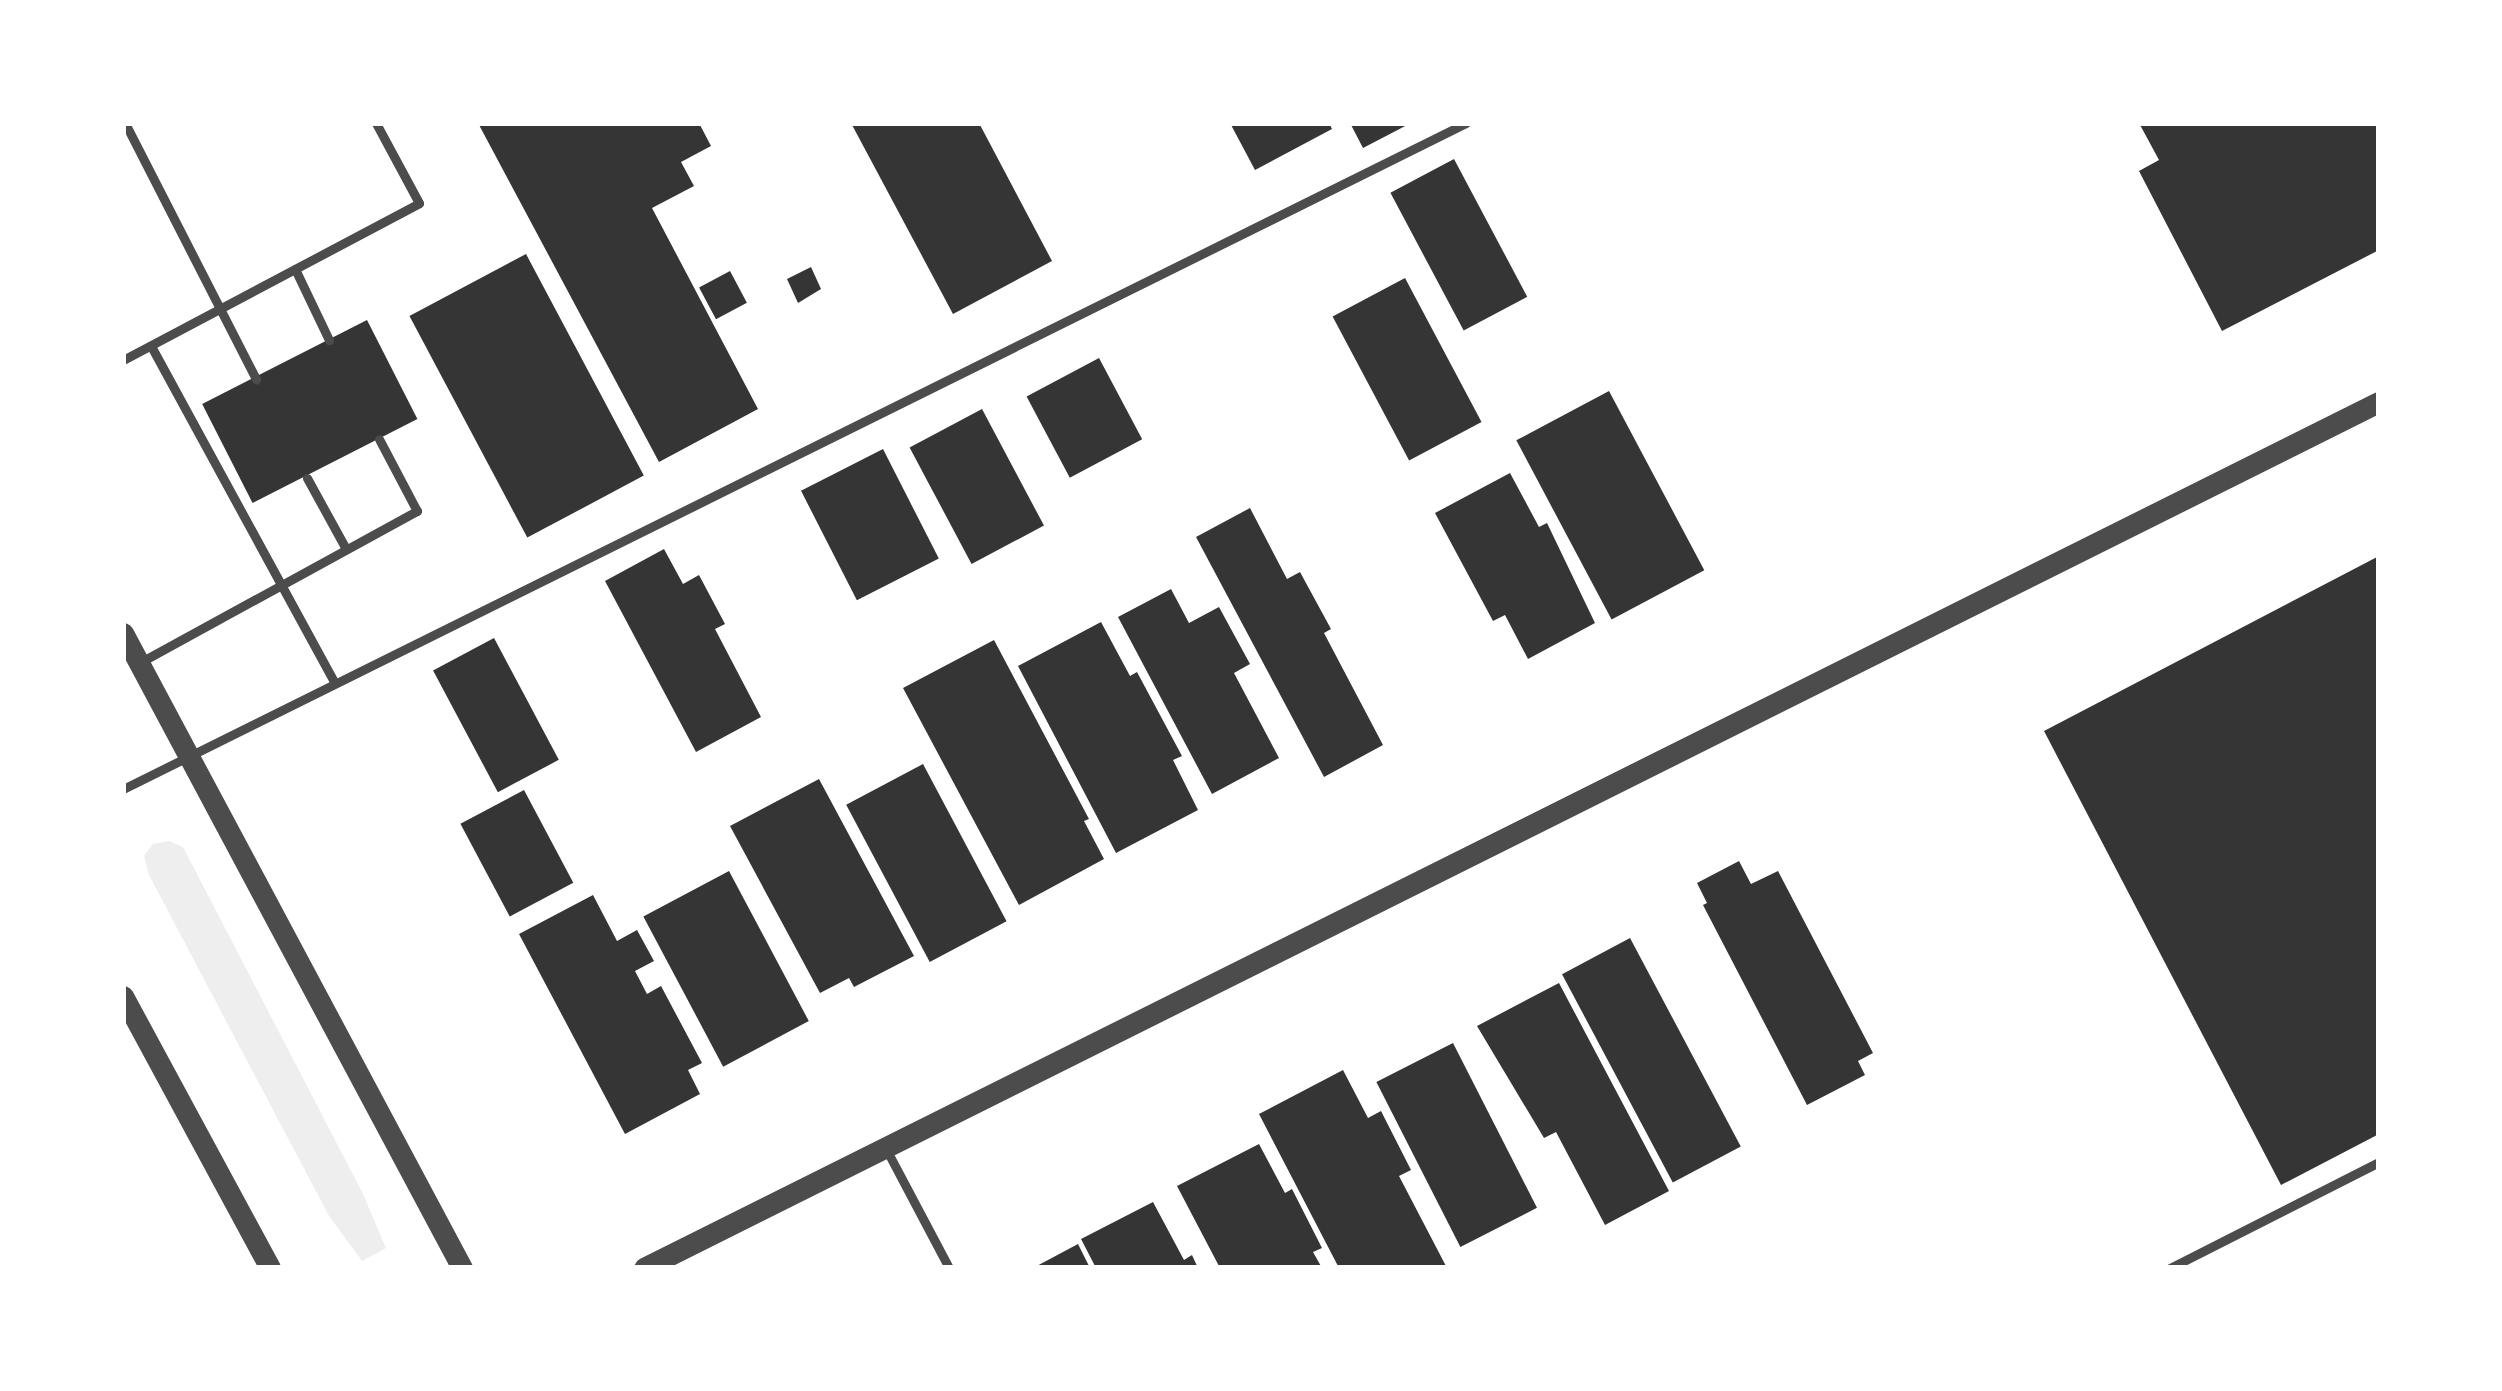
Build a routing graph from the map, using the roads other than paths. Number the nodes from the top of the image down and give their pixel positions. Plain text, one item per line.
1 (125, 123) edge
2 (376, 123) edge
3 (1466, 123) edge
4 (295, 269) junction
5 (220, 309) junction
6 (329, 340) dead end
7 (151, 346) junction
8 (123, 361) edge
9 (256, 379) dead end
10 (2379, 402) edge
11 (379, 439) dead end
12 (307, 478) dead end
13 (346, 550) junction
14 (281, 586) junction
15 (123, 633) edge
16 (139, 663) junction
17 (335, 683) junction
18 (189, 757) junction
19 (123, 789) edge
20 (123, 995) edge
21 (885, 1147) junction
22 (2379, 1162) edge
23 (270, 1268) edge
24 (462, 1268) edge
25 (644, 1268) edge
26 (949, 1268) edge
27 (2170, 1268) edge

1 - 5 lane
2 - 4 lane
3 - 17 lane
4 - 5 lane
4 - 6 lane
5 - 7 lane
5 - 9 lane
7 - 8 lane
7 - 14 lane
10 - 21 street
11 - 13 lane
12 - 13 lane
13 - 14 lane
14 - 16 lane
14 - 17 lane
15 - 16 street
16 - 18 street
17 - 18 lane
18 - 19 lane
18 - 24 street
20 - 23 street
21 - 25 street
21 - 26 lane
22 - 27 lane

